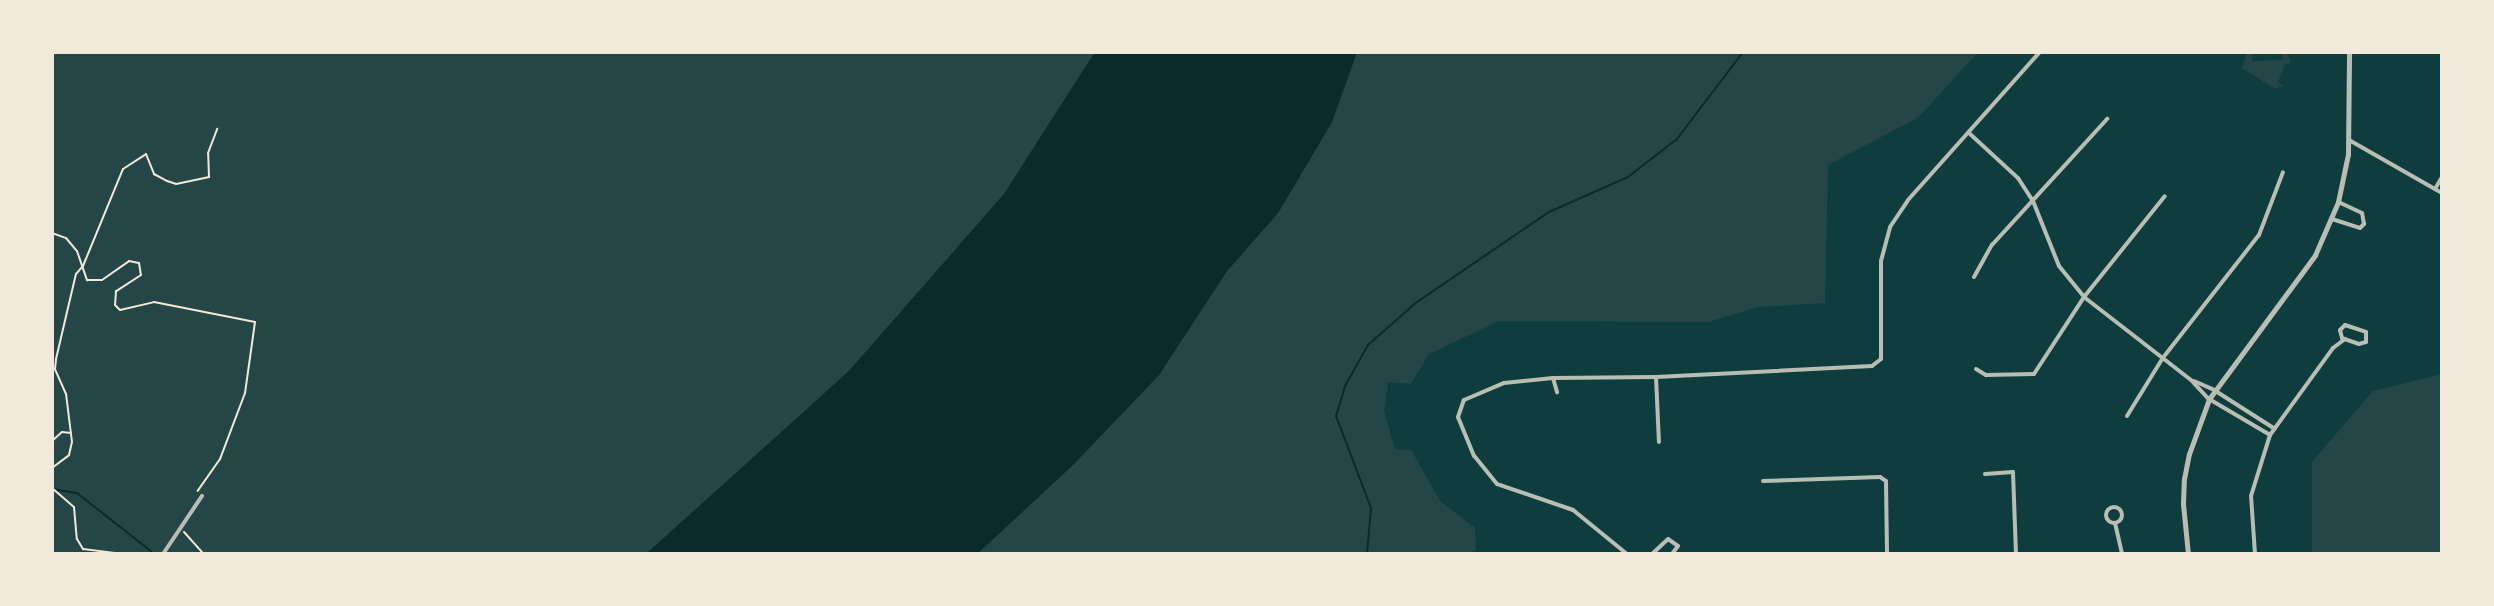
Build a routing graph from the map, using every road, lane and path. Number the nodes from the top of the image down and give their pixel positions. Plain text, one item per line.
1 (2040, 52) edge
2 (2349, 52) edge
3 (2107, 119) dead end
4 (217, 129) dead end
5 (1969, 133) junction
6 (2349, 140) junction
7 (2283, 172) dead end
8 (2442, 177) edge
9 (2435, 189) junction
10 (2442, 193) edge
11 (2165, 196) dead end
12 (2033, 201) junction
13 (2338, 202) junction
14 (2332, 219) junction
15 (52, 233) edge
16 (83, 266) junction
17 (1974, 277) dead end
18 (2084, 297) junction
19 (2345, 339) junction
20 (2162, 359) junction
21 (1976, 369) dead end
22 (1656, 377) junction
23 (1553, 378) junction
24 (2191, 380) junction
25 (2214, 390) junction
26 (1557, 392) dead end
27 (2209, 399) junction
28 (2127, 416) dead end
29 (2275, 429) junction
30 (72, 434) junction
31 (2270, 435) junction
32 (52, 441) edge
33 (1659, 442) dead end
34 (52, 468) edge
35 (1985, 474) dead end
36 (1763, 481) dead end
37 (52, 488) edge
38 (202, 496) dead end
39 (191, 502) dead end
40 (2115, 523) dead end
41 (184, 534) dead end
42 (121, 554) edge
43 (163, 554) edge
44 (204, 554) edge
45 (1627, 554) edge
46 (1652, 554) edge
47 (1672, 554) edge
48 (1887, 554) edge
49 (2016, 554) edge
50 (2122, 554) edge
51 (2188, 554) edge
52 (2255, 554) edge

1 - 5 street
2 - 6 street
3 - 12 street
4 - 16 path
5 - 12 street
5 - 22 street
6 - 9 street
6 - 13 street
7 - 20 street
8 - 9 street
9 - 10 street
11 - 18 street
12 - 17 street
12 - 18 street
13 - 14 street
13 - 14 street
14 - 25 street
15 - 16 path
16 - 30 path
16 - 39 path
18 - 20 street
18 - 21 street
19 - 19 street
19 - 29 street
20 - 24 street
20 - 28 street
22 - 23 street
22 - 33 street
23 - 26 street
23 - 45 street
24 - 25 street
24 - 27 street
25 - 27 street
25 - 29 street
27 - 31 street
27 - 51 street
29 - 31 street
30 - 32 path
30 - 34 path
31 - 52 street
35 - 49 street
36 - 48 street
37 - 42 path
38 - 43 street
40 - 50 street
41 - 44 path
46 - 47 street

